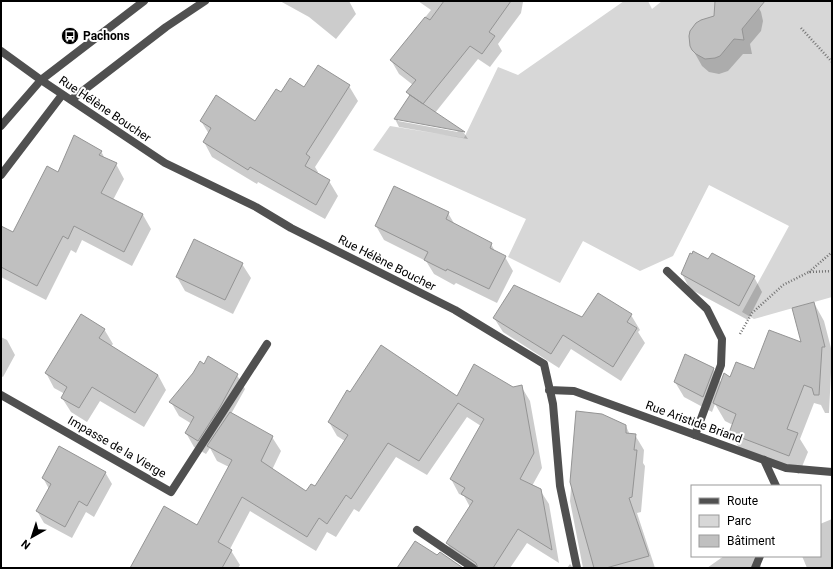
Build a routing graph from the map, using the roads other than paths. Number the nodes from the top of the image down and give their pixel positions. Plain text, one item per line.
1 (144, 1) edge
2 (205, 1) edge
3 (1, 51) edge
4 (41, 80) junction
5 (62, 95) junction
6 (71, 100) junction
7 (1, 126) edge
8 (1, 175) edge
9 (667, 271) dead end
10 (267, 344) dead end
11 (549, 390) junction
12 (1, 395) edge
13 (695, 435) junction
14 (764, 460) junction
15 (832, 472) edge
16 (776, 485) edge
17 (417, 530) dead end
18 (760, 557) edge
19 (473, 568) edge
20 (578, 568) edge
21 (755, 568) edge

1 - 4 street
2 - 6 street
3 - 4 street, Rue Hélène Boucher
4 - 5 street, Rue Hélène Boucher
4 - 7 street
5 - 6 street, Rue Hélène Boucher
5 - 8 street
6 - 11 street, Rue Hélène Boucher
9 - 13 street
10 - 12 street, Impasse de la Vierge
11 - 13 street, Rue Aristide Briand
11 - 20 street, Rue Hélène Boucher
13 - 14 street, Rue Aristide Briand
14 - 15 street, Rue Aristide Briand
14 - 16 street
17 - 19 street
18 - 21 street

